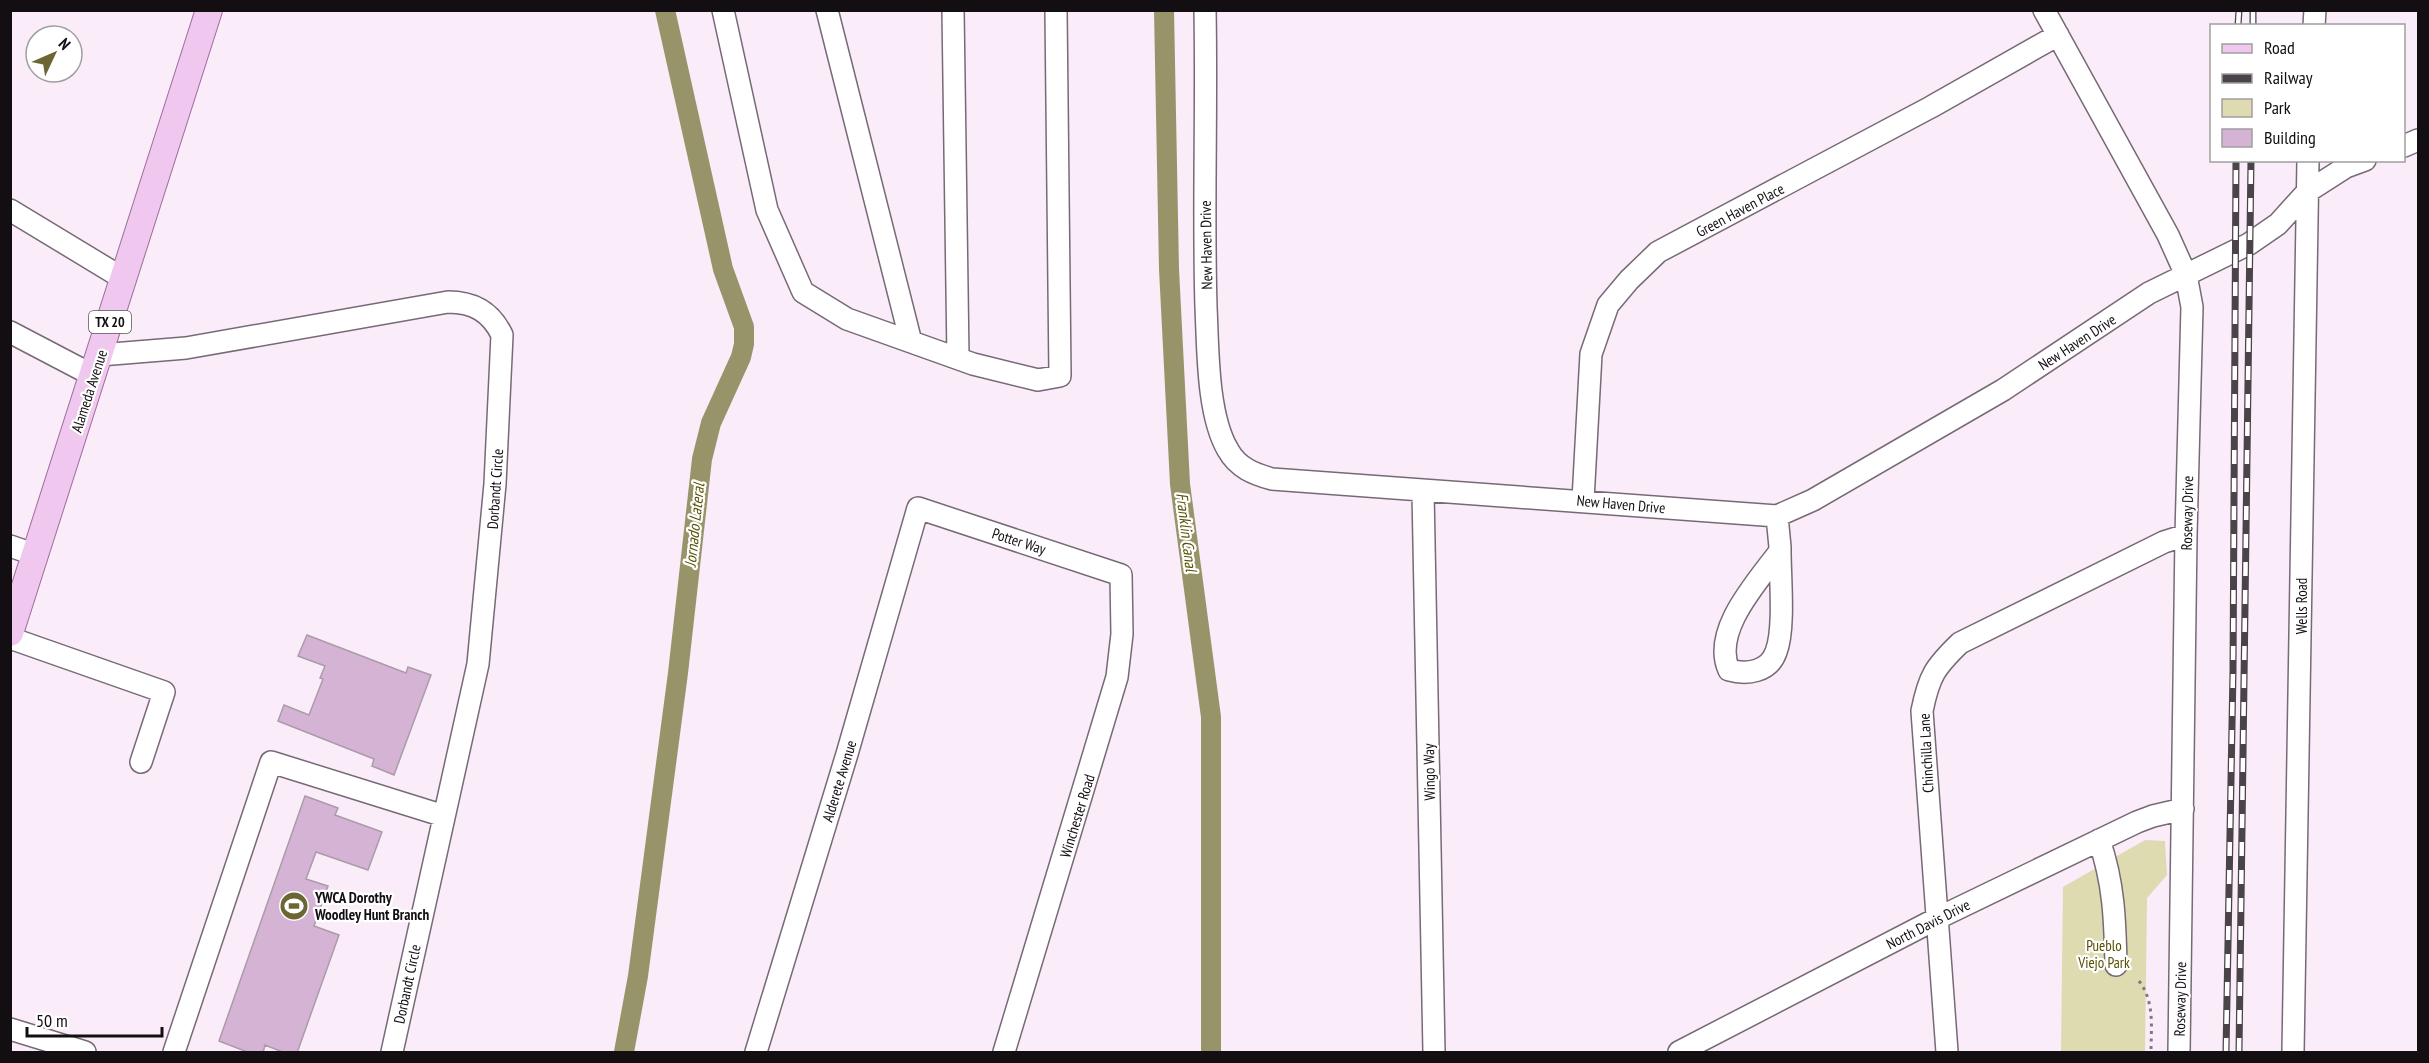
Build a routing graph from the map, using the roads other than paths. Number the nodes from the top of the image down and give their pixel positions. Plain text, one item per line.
1 (209, 10) edge
2 (723, 10) edge
3 (827, 10) edge
4 (953, 10) edge
5 (1056, 10) edge
6 (1205, 10) edge
7 (2044, 10) edge
8 (2058, 35) junction
9 (2308, 162) edge
10 (2360, 162) edge
11 (2307, 192) junction
12 (10, 210) edge
13 (2186, 275) junction
14 (124, 279) junction
15 (10, 332) edge
16 (910, 342) junction
17 (958, 358) junction
18 (97, 365) junction
19 (1423, 492) junction
20 (1582, 500) junction
21 (918, 508) joint
22 (1777, 516) junction
23 (2186, 535) junction
24 (10, 546) edge
25 (1780, 551) junction
26 (36, 555) junction
27 (1121, 575) joint
28 (10, 635) edge
29 (141, 762) dead end
30 (2183, 809) junction
31 (444, 816) junction
32 (2099, 840) junction
33 (1936, 919) junction
34 (2116, 965) dead end
35 (10, 1029) edge
36 (85, 1053) edge
37 (174, 1053) edge
38 (392, 1053) edge
39 (756, 1053) edge
40 (1004, 1053) edge
41 (1434, 1053) edge
42 (1679, 1053) edge
43 (1947, 1053) edge
44 (2179, 1053) edge
45 (2293, 1053) edge

1 - 14 main road, Alameda Avenue / TX 20
2 - 16 street
3 - 16 street
4 - 17 street
5 - 17 street
6 - 19 street, New Haven Drive
7 - 8 street, Roseway Drive
8 - 13 street, Roseway Drive
8 - 20 street, Green Haven Place
9 - 11 street, Wells Road
10 - 11 street, New Haven Drive
11 - 13 street, New Haven Drive
11 - 45 street, Wells Road
12 - 14 street
13 - 22 street, New Haven Drive
13 - 23 street, Roseway Drive
14 - 18 main road, Alameda Avenue / TX 20
15 - 18 street
16 - 17 street
18 - 26 main road, Alameda Avenue / TX 20
18 - 31 street, Dorbandt Circle
19 - 20 street, New Haven Drive
19 - 41 street, Wingo Way
20 - 22 street, New Haven Drive
21 - 27 street, Potter Way
21 - 39 street, Alderete Avenue
22 - 25 street
23 - 30 street, Roseway Drive
23 - 33 street, Chinchilla Lane
24 - 26 street
25 - 25 street
26 - 28 main road, Alameda Avenue / TX 20
27 - 40 street, Winchester Road
28 - 29 street
30 - 32 street, North Davis Drive
30 - 44 street, Roseway Drive
31 - 37 street
31 - 38 street, Dorbandt Circle
32 - 33 street, North Davis Drive
32 - 34 street
33 - 42 street, North Davis Drive
33 - 43 street, Chinchilla Lane
35 - 36 street

